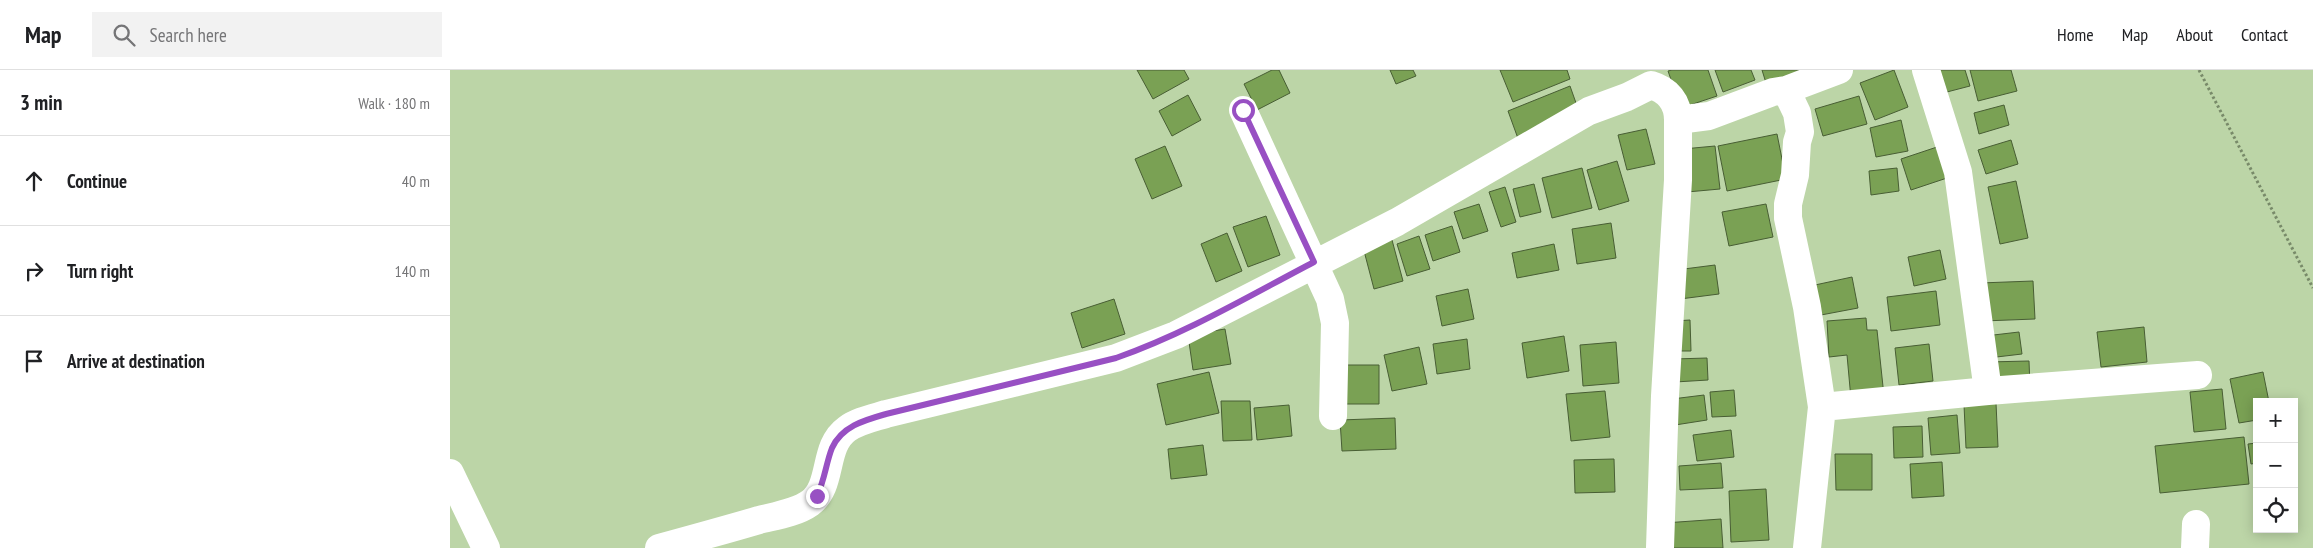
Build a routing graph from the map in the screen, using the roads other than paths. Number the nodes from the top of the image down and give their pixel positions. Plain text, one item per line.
1 (1839, 70) edge
2 (1926, 70) edge
3 (1647, 77) edge
4 (1786, 90) junction
5 (1243, 110) dead end
6 (1678, 120) junction
7 (1314, 262) junction
8 (2198, 375) dead end
9 (1988, 391) junction
10 (1822, 407) junction
11 (1333, 416) dead end
12 (450, 473) edge
13 (486, 548) edge
14 (659, 548) edge
15 (1660, 548) edge
16 (1807, 548) edge

1 - 4 street
2 - 9 street
3 - 6 street
3 - 7 street
4 - 6 street
4 - 10 street
5 - 7 street
6 - 15 street
7 - 11 street
7 - 14 street
8 - 9 street
9 - 10 street
10 - 16 street
12 - 13 street

